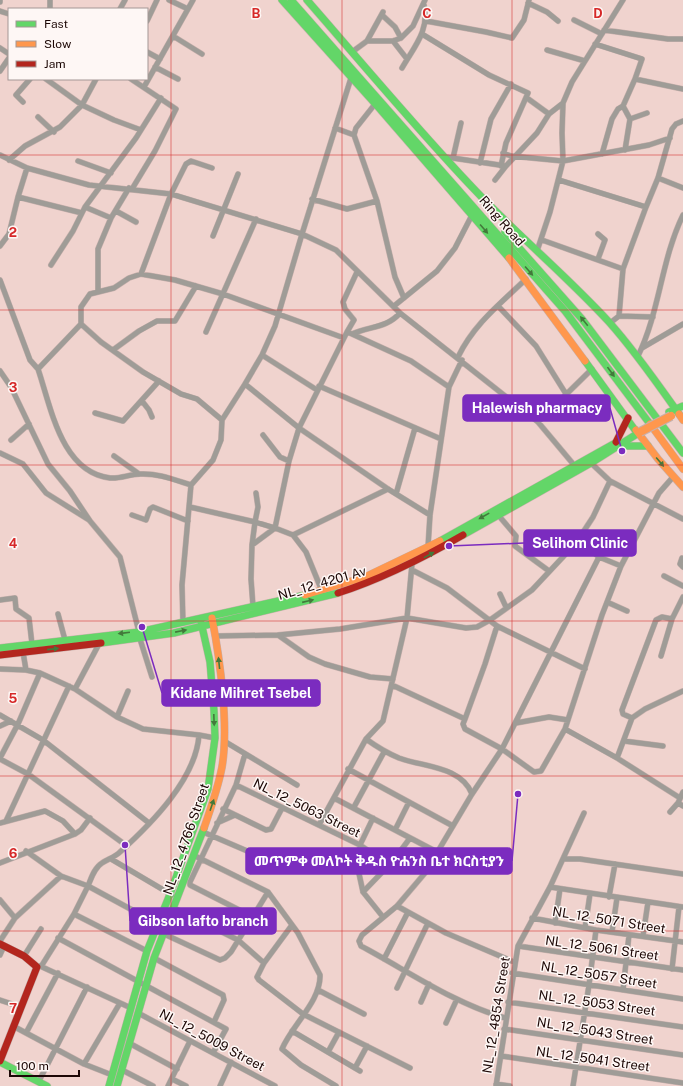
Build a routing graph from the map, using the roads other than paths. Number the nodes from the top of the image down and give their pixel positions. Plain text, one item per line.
1 (157, 0) edge
2 (169, 0) edge
3 (193, 0) edge
4 (282, 0) edge
5 (290, 0) edge
6 (299, 0) edge
7 (307, 0) edge
8 (620, 1) edge
9 (424, 2) edge
10 (529, 2) edge
11 (188, 9) junction
12 (148, 18) edge
13 (574, 20) dead end
14 (426, 21) junction
15 (558, 21) dead end
16 (603, 32) junction
17 (422, 34) junction
18 (173, 36) junction
19 (401, 38) junction
20 (683, 39) edge
21 (367, 41) junction
22 (393, 41) junction
23 (595, 44) junction
24 (547, 50) dead end
25 (352, 52) junction
26 (148, 53) edge
27 (202, 54) dead end
28 (8, 59) edge
29 (160, 59) junction
30 (407, 59) junction
31 (585, 61) junction
32 (156, 67) junction
33 (402, 68) dead end
34 (0, 71) edge
35 (351, 78) junction
36 (178, 79) dead end
37 (635, 79) junction
38 (29, 80) edge
39 (47, 80) edge
40 (95, 80) edge
41 (133, 80) edge
42 (511, 84) junction
43 (144, 87) junction
44 (683, 89) edge
45 (161, 98) junction
46 (527, 98) junction
47 (22, 102) dead end
48 (563, 103) junction
49 (375, 104) junction
50 (82, 105) junction
51 (623, 106) junction
52 (647, 113) dead end
53 (550, 114) junction
54 (38, 117) dead end
55 (630, 119) junction
56 (683, 121) edge
57 (461, 123) dead end
58 (335, 128) junction
59 (141, 130) junction
60 (54, 132) junction
61 (354, 135) junction
62 (670, 138) junction
63 (625, 150) junction
64 (504, 153) junction
65 (602, 154) junction
66 (0, 155) edge
67 (516, 157) junction
68 (450, 158) junction
69 (10, 160) junction
70 (563, 160) junction
71 (78, 161) dead end
72 (480, 163) junction
73 (503, 166) junction
74 (27, 168) junction
75 (212, 168) dead end
76 (111, 173) junction
77 (238, 174) dead end
78 (658, 178) junction
79 (495, 180) dead end
80 (559, 180) junction
81 (101, 186) junction
82 (683, 188) edge
83 (130, 189) junction
84 (171, 194) junction
85 (18, 197) junction
86 (312, 199) junction
87 (377, 201) junction
88 (85, 207) junction
89 (646, 207) junction
90 (224, 209) junction
91 (116, 210) junction
92 (82, 213) junction
93 (472, 215) junction
94 (683, 215) edge
95 (111, 218) junction
96 (256, 219) junction
97 (136, 222) dead end
98 (302, 234) junction
99 (598, 234) dead end
100 (213, 236) dead end
101 (542, 240) junction
102 (0, 246) edge
103 (537, 251) junction
104 (598, 259) junction
105 (51, 265) dead end
106 (623, 269) junction
107 (357, 272) junction
108 (141, 274) junction
109 (526, 279) junction
110 (0, 280) edge
111 (196, 286) junction
112 (98, 291) junction
113 (223, 294) junction
114 (404, 298) junction
115 (394, 306) junction
116 (498, 306) junction
117 (400, 313) junction
118 (277, 314) junction
119 (619, 316) junction
120 (653, 317) junction
121 (610, 323) junction
122 (80, 324) junction
123 (683, 324) edge
124 (206, 332) dead end
125 (350, 333) junction
126 (344, 338) junction
127 (642, 348) junction
128 (113, 350) junction
129 (262, 355) junction
130 (638, 356) junction
131 (460, 359) junction
132 (38, 369) junction
133 (592, 369) junction
134 (0, 373) edge
135 (159, 381) junction
136 (244, 384) junction
137 (448, 387) junction
138 (318, 388) junction
139 (566, 394) junction
140 (142, 401) junction
141 (95, 413) dead end
142 (678, 413) edge
143 (152, 417) dead end
144 (628, 418) junction
145 (222, 420) junction
146 (538, 422) junction
147 (29, 424) junction
148 (299, 428) junction
149 (415, 428) junction
150 (638, 431) junction
151 (263, 435) dead end
152 (441, 439) junction
153 (11, 440) dead end
154 (618, 444) junction
155 (648, 446) junction
156 (0, 453) edge
157 (683, 453) edge
158 (114, 456) dead end
159 (289, 461) junction
160 (591, 463) junction
161 (574, 465) junction
162 (683, 469) edge
163 (139, 474) junction
164 (673, 477) junction
165 (610, 481) junction
166 (191, 486) junction
167 (683, 487) edge
168 (388, 489) junction
169 (256, 493) dead end
170 (396, 494) junction
171 (654, 505) junction
172 (190, 507) junction
173 (132, 515) dead end
174 (430, 515) junction
175 (499, 516) junction
176 (683, 519) edge
177 (90, 521) junction
178 (188, 521) junction
179 (255, 522) junction
180 (275, 528) junction
181 (293, 535) junction
182 (578, 540) junction
183 (252, 545) junction
184 (428, 547) junction
185 (599, 557) junction
186 (682, 558) dead end
187 (621, 566) junction
188 (412, 567) junction
189 (683, 567) edge
190 (549, 571) junction
191 (664, 576) dead end
192 (683, 586) edge
193 (322, 591) junction
194 (500, 594) dead end
195 (683, 597) edge
196 (0, 600) edge
197 (607, 602) junction
198 (253, 606) junction
199 (506, 607) junction
200 (627, 611) dead end
201 (58, 614) dead end
202 (407, 618) junction
203 (672, 619) junction
204 (212, 620) junction
205 (490, 620) junction
206 (201, 622) junction
207 (183, 623) junction
208 (497, 626) junction
209 (139, 635) junction
210 (278, 635) junction
211 (216, 636) junction
212 (65, 640) junction
213 (32, 644) junction
214 (99, 644) junction
215 (0, 648) edge
216 (23, 652) junction
217 (551, 653) junction
218 (0, 655) edge
219 (661, 656) dead end
220 (0, 668) edge
221 (585, 669) junction
222 (26, 670) junction
223 (40, 673) junction
224 (152, 677) dead end
225 (393, 682) junction
226 (69, 686) junction
227 (75, 689) junction
228 (128, 691) dead end
229 (683, 691) edge
230 (0, 715) edge
231 (117, 716) junction
232 (632, 718) junction
233 (465, 719) junction
234 (568, 720) junction
235 (11, 721) junction
236 (516, 723) junction
237 (18, 724) junction
238 (0, 726) edge
239 (565, 729) junction
240 (199, 735) junction
241 (215, 738) junction
242 (366, 739) junction
243 (43, 740) junction
244 (224, 741) junction
245 (624, 742) junction
246 (663, 746) dead end
247 (502, 749) junction
248 (384, 752) junction
249 (244, 754) junction
250 (0, 758) edge
251 (617, 758) junction
252 (348, 769) junction
253 (28, 774) junction
254 (368, 781) junction
255 (236, 785) junction
256 (297, 785) dead end
257 (683, 792) edge
258 (472, 794) junction
259 (334, 798) junction
260 (679, 801) junction
261 (409, 802) junction
262 (683, 806) edge
263 (354, 807) junction
264 (282, 808) junction
265 (223, 809) junction
266 (670, 812) dead end
267 (584, 813) dead end
268 (235, 815) junction
269 (90, 818) junction
270 (373, 818) junction
271 (6, 821) junction
272 (217, 822) junction
273 (0, 823) edge
274 (149, 823) junction
275 (319, 825) junction
276 (453, 826) junction
277 (394, 830) junction
278 (203, 832) junction
279 (74, 834) junction
280 (212, 835) junction
281 (410, 838) junction
282 (360, 845) junction
283 (127, 846) junction
284 (26, 851) junction
285 (437, 852) junction
286 (197, 857) junction
287 (111, 859) junction
288 (563, 859) junction
289 (0, 863) edge
290 (615, 864) junction
291 (389, 865) junction
292 (277, 866) dead end
293 (683, 874) edge
294 (61, 876) junction
295 (88, 886) junction
296 (550, 887) junction
297 (560, 889) junction
298 (268, 892) junction
299 (363, 892) junction
300 (590, 894) junction
301 (174, 896) junction
302 (609, 897) junction
303 (617, 898) junction
304 (0, 900) edge
305 (648, 902) junction
306 (396, 906) junction
307 (681, 907) edge
308 (174, 908) junction
309 (408, 912) junction
310 (74, 914) junction
311 (253, 917) junction
312 (383, 917) junction
313 (14, 918) junction
314 (532, 918) junction
315 (428, 923) junction
316 (158, 924) junction
317 (555, 924) junction
318 (292, 925) junction
319 (585, 928) junction
320 (41, 929) dead end
321 (596, 930) junction
322 (612, 932) junction
323 (164, 934) junction
324 (629, 935) junction
325 (644, 936) junction
326 (58, 938) junction
327 (238, 940) junction
328 (675, 941) junction
329 (683, 942) edge
330 (1, 944) edge
331 (518, 946) junction
332 (147, 951) junction
333 (0, 955) edge
334 (24, 956) junction
335 (154, 958) junction
336 (592, 958) junction
337 (384, 959) junction
338 (514, 962) junction
339 (264, 963) junction
340 (626, 963) junction
341 (39, 966) junction
342 (672, 969) junction
343 (683, 970) edge
344 (405, 972) junction
345 (58, 973) junction
346 (512, 974) junction
347 (137, 980) junction
348 (429, 984) junction
349 (146, 985) junction
350 (589, 985) junction
351 (87, 987) junction
352 (397, 988) dead end
353 (318, 990) junction
354 (623, 990) junction
355 (457, 999) junction
356 (683, 999) edge
357 (0, 1000) edge
358 (421, 1002) dead end
359 (508, 1002) junction
360 (120, 1003) junction
361 (21, 1007) junction
362 (131, 1008) junction
363 (138, 1013) junction
364 (585, 1013) junction
365 (303, 1014) junction
366 (364, 1014) dead end
367 (505, 1018) junction
368 (214, 1022) junction
369 (446, 1023) dead end
370 (13, 1026) junction
371 (683, 1027) edge
372 (504, 1029) junction
373 (292, 1031) junction
374 (339, 1032) junction
375 (26, 1033) junction
376 (581, 1040) junction
377 (190, 1041) junction
378 (129, 1043) junction
379 (367, 1046) junction
380 (56, 1050) junction
381 (328, 1052) junction
382 (213, 1053) junction
383 (683, 1055) edge
384 (500, 1056) junction
385 (0, 1062) edge
386 (231, 1062) junction
387 (84, 1064) junction
388 (575, 1067) junction
389 (355, 1068) junction
390 (410, 1068) dead end
391 (177, 1069) junction
392 (122, 1070) junction
393 (360, 1071) dead end
394 (112, 1075) junction
395 (172, 1079) junction
396 (683, 1083) edge
397 (44, 1085) edge
398 (496, 1085) edge
399 (109, 1086) edge
400 (117, 1086) edge
401 (153, 1086) edge
402 (168, 1086) edge
403 (186, 1086) edge
404 (220, 1086) edge
405 (275, 1086) edge
406 (336, 1086) edge
407 (510, 1086) edge
408 (572, 1086) edge

1 - 12 street
2 - 11 street
3 - 11 street
4 - 35 main road
5 -> 162 main road, Ring Road
157 -> 6 main road, Ring Road
7 - 25 main road
8 - 16 street
9 - 14 street
9 - 19 street
10 - 14 street
10 - 15 street
11 - 18 street
13 - 16 street
14 - 17 street
16 - 20 street
16 - 23 street
17 - 30 street
17 - 42 street
18 - 27 street
18 - 29 street
19 - 21 street
19 - 22 street
21 - 22 street
21 - 25 street
22 - 30 street
23 - 31 street
23 - 37 street
24 - 31 street
25 - 68 main road
26 - 29 street
28 - 34 street
29 - 32 street
30 - 33 street
31 - 48 street
32 - 36 street
32 - 43 street
35 - 49 main road
35 - 58 street
37 - 44 street
37 - 51 street
38 - 47 street
39 - 50 street
40 - 50 street
41 - 43 street
42 - 46 street
42 - 72 street
43 - 45 street
45 - 59 street
45 - 83 street
46 - 53 street
46 - 64 street
48 - 53 street
48 - 70 street
49 - 61 street
49 - 93 main road
50 - 59 street
50 - 60 street
51 - 55 street
51 - 65 street
52 - 55 street
53 - 67 street
54 - 60 street
55 - 63 street
56 - 62 street
57 - 68 street
58 - 61 street
58 - 86 street
59 - 76 street
60 - 69 street
61 - 87 street
62 - 63 street
62 - 78 street
63 - 65 street
64 - 67 street
64 - 73 street
65 - 70 street
66 - 69 street
67 - 70 street
67 - 73 street
68 - 72 street
68 - 103 main road
69 - 74 street
70 - 80 street
71 - 76 street
72 - 73 street
73 - 79 street
74 - 81 street
74 - 85 street
75 - 84 street
76 - 81 street
77 - 90 street
78 - 82 street
78 - 89 street
80 - 89 street
80 - 101 street
81 - 83 street
81 - 88 street
83 - 84 street
83 - 91 street
84 - 90 street
84 - 108 street
85 - 92 street
85 - 102 street
86 - 87 street
86 - 98 street
87 - 114 street
88 - 92 street
88 - 95 street
89 - 106 street
90 - 96 street
90 - 100 street
91 - 95 street
91 - 97 street
92 - 105 street
93 -> 109 main road
93 - 114 street
94 - 120 street
95 - 112 street
96 - 98 street
96 - 113 street
98 - 107 street
98 - 118 street
99 - 104 street
101 - 103 street
101 - 104 street
103 - 121 main road
104 - 106 street
106 - 119 street
107 - 115 street
107 - 125 street
108 - 111 street
108 - 112 street
109 - 116 street
109 - 133 main road
110 - 132 street
111 - 113 street
111 - 128 street
112 - 122 street
113 - 118 street
113 - 124 street
114 - 115 street
115 - 117 street
116 - 131 street
116 - 139 street
117 - 125 street
117 - 131 street
118 - 126 street
118 - 129 street
119 - 120 street
119 - 121 street
120 - 127 street
121 - 130 main road
122 - 128 street
122 - 132 street
123 - 127 street
125 - 126 street
125 - 137 street
126 - 138 street
127 - 130 street
128 - 135 street
129 - 136 street
129 - 138 street
130 - 142 main road
131 - 137 street
131 - 146 street
132 - 163 street
133 - 139 street
133 - 144 main road
134 - 147 street
135 - 140 street
135 - 145 street
136 - 145 street
136 - 148 street
137 - 152 street
138 - 148 street
138 - 149 street
139 - 146 street
140 - 141 street
140 - 143 street
142 - 150 main road, bridge
144 - 150 main road
144 - 154 main road
145 - 166 street
146 - 161 street
147 - 153 street
147 - 177 street
148 - 159 street
148 - 168 street
149 - 152 street
149 - 170 street
150 - 154 main road
150 - 155 main road
151 - 159 street
152 - 174 street
154 - 155 main road
154 - 160 main road, NL_12_4201 Av
154 - 161 main road, NL_12_4201 Av
155 -> 164 main road
156 - 177 street
158 - 163 street
159 - 180 street
160 - 165 street
160 - 175 main road, NL_12_4201 Av
161 -> 184 main road, NL_12_4201 Av
163 - 166 street
164 - 167 main road
164 - 171 street
165 - 171 street
165 - 182 street
166 - 172 street
168 - 170 street
168 - 181 street
169 - 179 street
170 - 174 street
171 - 176 street
171 - 187 street
172 - 178 street
172 - 179 street
173 - 178 street
174 - 184 street
188 -> 175 main road, NL_12_4201 Av
175 - 190 street
177 - 209 street
178 - 207 street
179 - 180 street
179 - 183 street
180 - 181 street
180 - 183 street
181 - 193 street
182 - 185 street
182 - 190 street
183 - 198 street
184 - 193 main road, NL_12_4201 Av
185 - 187 street
185 - 217 street
186 - 189 street
187 - 197 street
188 - 202 street
204 -> 188 main road, NL_12_4201 Av
188 - 205 street
190 - 199 street
191 - 192 street
193 - 198 main road, NL_12_4201 Av
194 - 199 street
195 - 203 street
196 - 213 street
197 - 200 street
197 - 221 street
198 - 204 main road, NL_12_4201 Av
199 - 205 street
201 - 212 street
202 - 205 street
202 - 210 street
202 - 225 street
203 - 219 street
203 - 232 street
204 - 206 main road, NL_12_4201 Av
204 - 211 main road, NL_12_4766 Street
205 - 208 street
206 - 207 main road, NL_12_4201 Av
209 -> 206 main road, NL_12_4201 Av
206 -> 241 main road, NL_12_4766 Street
207 - 209 main road, NL_12_4201 Av
208 - 217 street
208 - 233 street
209 -> 212 main road, NL_12_4201 Av
209 - 214 main road, NL_12_4201 Av
209 - 224 street
210 - 211 street
210 - 225 street
244 -> 211 main road, NL_12_4766 Street
212 - 213 main road, NL_12_4201 Av
213 - 215 main road, NL_12_4201 Av
216 -> 214 main road, NL_12_4201 Av
214 - 227 street
216 - 218 main road, NL_12_4201 Av
216 - 222 street
217 - 221 street
217 - 236 street
220 - 222 street
221 - 234 street
222 - 223 street
223 - 226 street
223 - 237 street
225 - 233 street
225 - 242 street
226 - 227 street
226 - 243 street
227 - 231 street
228 - 231 street
229 - 232 street
230 - 235 street
231 - 240 street
232 - 245 street
233 - 247 street
234 - 236 street
234 - 239 street
235 - 237 street
235 - 238 street
236 - 247 street
237 - 243 street
237 - 250 street
239 - 247 street
239 - 251 street
240 - 241 street
240 - 274 street
241 - 301 main road, NL_12_4766 Street
242 - 248 street
242 - 252 street
243 - 253 street
243 - 274 street
244 - 249 street
278 -> 244 main road, NL_12_4766 Street
245 - 246 street
245 - 251 street
247 - 258 street
248 - 254 street
248 - 258 street
249 - 255 street, NL_12_4766 Street
249 - 256 street
250 - 253 street
251 - 260 street
252 - 254 street
252 - 259 street
253 - 269 street
253 - 271 street
254 - 261 street
254 - 263 street
255 - 264 street, NL_12_5063 Street
255 - 265 street, NL_12_4766 Street
257 - 260 street
258 - 276 street
259 - 263 street
259 - 275 street
260 - 262 street
260 - 266 street
261 - 276 street
261 - 277 street
263 - 270 street
264 - 268 street
264 - 275 street, NL_12_5063 Street
265 - 268 street
265 - 272 street, NL_12_4766 Street
267 - 288 street, NL_12_4854 Street
268 - 272 street
269 - 279 street
269 - 283 street
270 - 277 street
270 - 282 street
271 - 273 street
271 - 279 street
272 - 280 street, NL_12_4766 Street
274 - 283 street
275 - 282 street, NL_12_5063 Street
276 - 285 street
277 - 281 street
278 - 280 street
278 - 286 main road, NL_12_4766 Street
279 - 284 street
280 - 286 street, NL_12_4766 Street
280 - 292 street
281 - 285 street
281 - 291 street
282 - 291 street, NL_12_5063 Street
282 - 299 street
283 - 287 street
284 - 289 street
284 - 294 street
285 - 306 street
286 - 298 street
286 - 301 main road, NL_12_4766 Street
286 - 311 street, NL_12_4766 Street
287 - 295 street
287 - 301 street
288 - 290 street
288 - 296 street, NL_12_4854 Street
290 - 293 street
290 - 302 street
291 - 299 street
294 - 295 street
294 - 313 street
295 - 310 street
295 - 316 street
296 - 297 street
296 - 314 street, NL_12_4854 Street
297 - 300 street
297 - 317 street
298 - 311 street
298 - 318 street
299 - 312 street
300 - 302 street
300 - 319 street
301 - 308 main road, NL_12_4766 Street
301 - 316 main road, NL_12_4766 Street
302 - 303 street
303 - 305 street
303 - 322 street
304 - 313 street
305 - 307 street
305 - 325 street
306 - 309 street
306 - 312 street
307 - 328 street
308 - 323 main road, NL_12_4766 Street
308 - 327 street
309 - 315 street
309 - 337 street
310 - 326 street
310 - 332 street
311 - 327 street
312 - 337 street
313 - 330 street
314 - 317 street, NL_12_5071 Street
314 - 331 street, NL_12_4854 Street
315 - 338 street
315 - 344 street
316 - 332 main road, NL_12_4766 Street
317 - 319 street, NL_12_5071 Street
318 - 339 street
318 - 353 street
319 - 321 street, NL_12_5071 Street
320 - 334 street
321 - 322 street, NL_12_5071 Street
321 - 336 street
322 - 324 street, NL_12_5071 Street
323 - 327 street
323 - 335 main road, NL_12_4766 Street
324 - 325 street, NL_12_5071 Street
324 - 340 street
325 - 328 street, NL_12_5071 Street
326 - 341 street
326 - 347 street
327 - 339 street
328 - 329 street, NL_12_5071 Street
328 - 342 street
330 - 333 street
330 - 334 main road
331 - 336 street, NL_12_5061 Street
331 - 338 street, NL_12_4854 Street
332 - 347 main road, NL_12_4766 Street
334 - 341 main road
335 - 349 main road, NL_12_4766 Street
335 - 368 street
336 - 340 street, NL_12_5061 Street
336 - 350 street
337 - 344 street
338 - 346 street, NL_12_4854 Street
339 - 365 street
340 - 342 street, NL_12_5061 Street
340 - 354 street
341 - 345 street
341 - 361 main road
342 - 343 street, NL_12_5061 Street
344 - 348 street
344 - 352 street
345 - 351 street
345 - 375 street
346 - 350 street, NL_12_5057 Street
346 - 359 street, NL_12_4854 Street
347 - 349 street
347 - 362 main road, NL_12_4766 Street
348 - 355 street
348 - 358 street
349 - 363 main road, NL_12_4766 Street
349 - 368 street
350 - 354 street, NL_12_5057 Street
350 - 364 street
351 - 360 street
351 - 380 street
353 - 365 street
353 - 366 street
354 - 356 street, NL_12_5057 Street
355 - 367 street
355 - 369 street
357 - 361 street
359 - 364 street, NL_12_5053 Street
359 - 367 street, NL_12_4854 Street
360 - 362 street
360 - 387 street
361 - 370 main road
362 - 394 main road, NL_12_4766 Street
363 - 377 street, NL_12_5009 Street
363 - 378 main road, NL_12_4766 Street
364 - 371 street, NL_12_5053 Street
364 - 376 street
365 - 373 street
365 - 374 street
367 - 372 street, NL_12_4854 Street
368 - 382 street
370 - 375 street
370 - 385 main road
372 - 376 street, NL_12_5043 Street
372 - 384 street, NL_12_4854 Street
373 - 381 street
373 - 406 street
374 - 379 street
374 - 381 street
375 - 380 street
376 - 383 street, NL_12_5043 Street
376 - 388 street
377 - 382 street, NL_12_5009 Street
377 - 391 street
378 - 391 street
378 - 392 main road, NL_12_4766 Street
379 - 389 street
379 - 390 street
380 - 387 street
380 - 397 street
381 - 389 street
382 - 386 street, NL_12_5009 Street
384 - 388 street, NL_12_5041 Street
384 - 398 street, NL_12_4854 Street
385 - 397 main road
386 - 404 street
386 - 405 street, NL_12_5009 Street
387 - 394 street
388 - 396 street, NL_12_5041 Street
388 - 408 street
389 - 393 street
391 - 395 street
392 - 400 main road, NL_12_4766 Street
392 - 401 street
394 - 399 main road, NL_12_4766 Street
395 - 402 street
395 - 403 street
398 - 407 street

